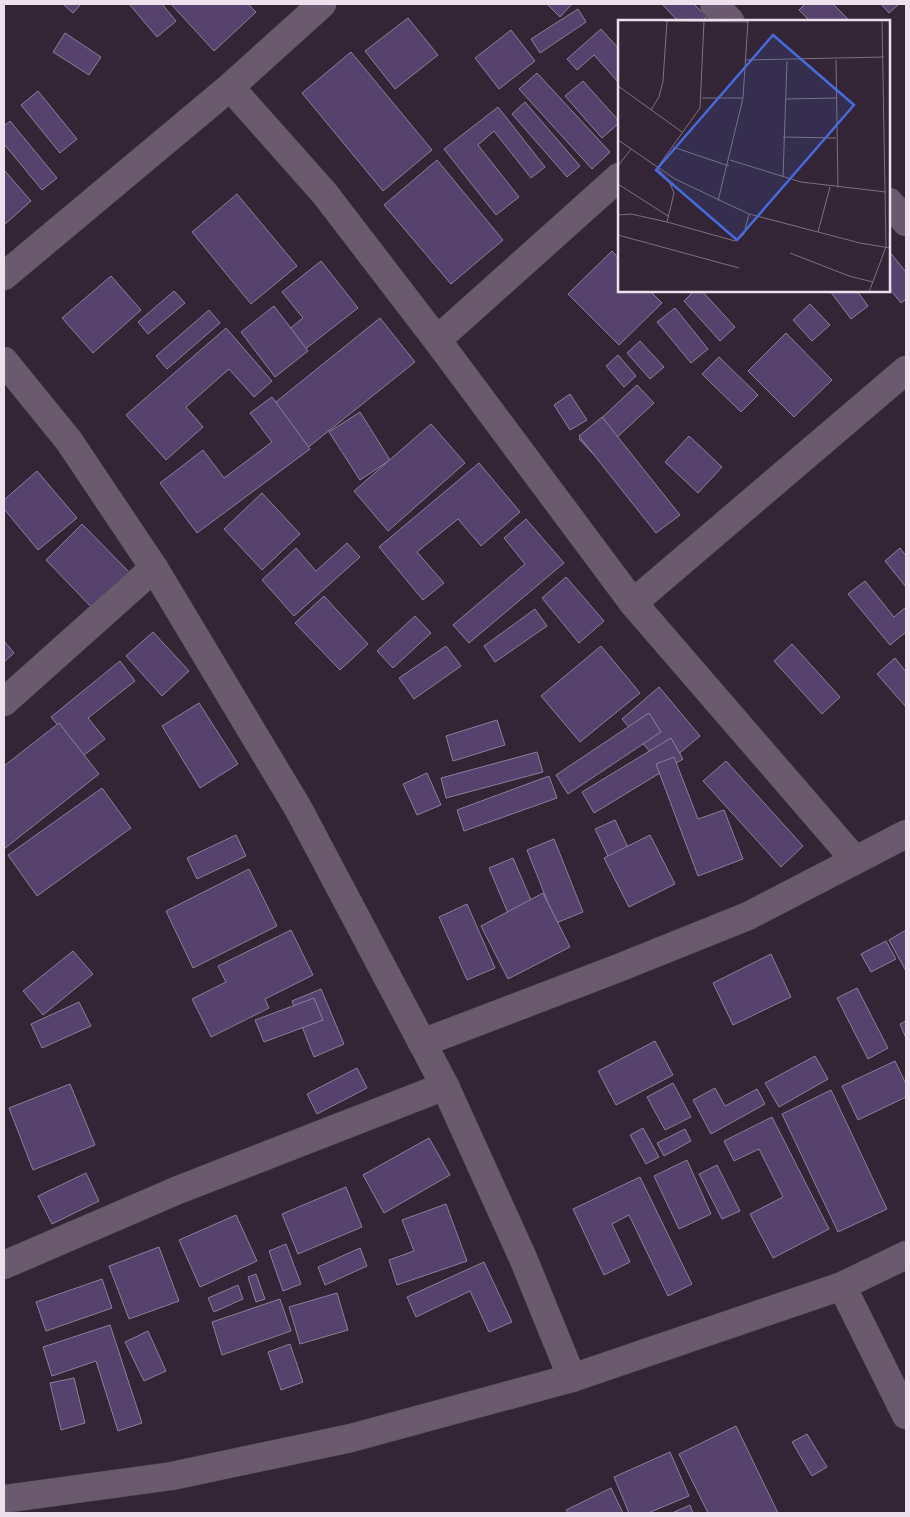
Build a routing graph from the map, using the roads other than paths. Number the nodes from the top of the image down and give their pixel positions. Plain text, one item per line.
1 (322, 4) edge
2 (714, 4) edge
3 (729, 20) edge
4 (230, 87) junction
5 (618, 178) edge
6 (890, 203) edge
7 (906, 222) edge
8 (4, 276) edge
9 (437, 340) junction
10 (4, 360) edge
11 (906, 370) edge
12 (154, 568) junction
13 (633, 603) junction
14 (4, 702) edge
15 (906, 834) edge
16 (855, 860) junction
17 (422, 1042) junction
18 (445, 1086) junction
19 (906, 1255) edge
20 (4, 1265) edge
21 (842, 1286) junction
22 (572, 1378) junction
23 (906, 1415) edge
24 (4, 1499) edge
25 (4, 1504) edge
26 (25, 1513) edge

1 - 4 street
2 - 3 street
4 - 8 street
4 - 9 street
5 - 9 street
6 - 7 street
9 - 13 street
10 - 12 street
11 - 13 street
12 - 14 street
12 - 17 street
13 - 16 street
15 - 16 street
16 - 17 street
17 - 18 street
18 - 20 street
18 - 22 street
19 - 21 street
21 - 22 street
21 - 23 street
22 - 24 street
25 - 26 street

